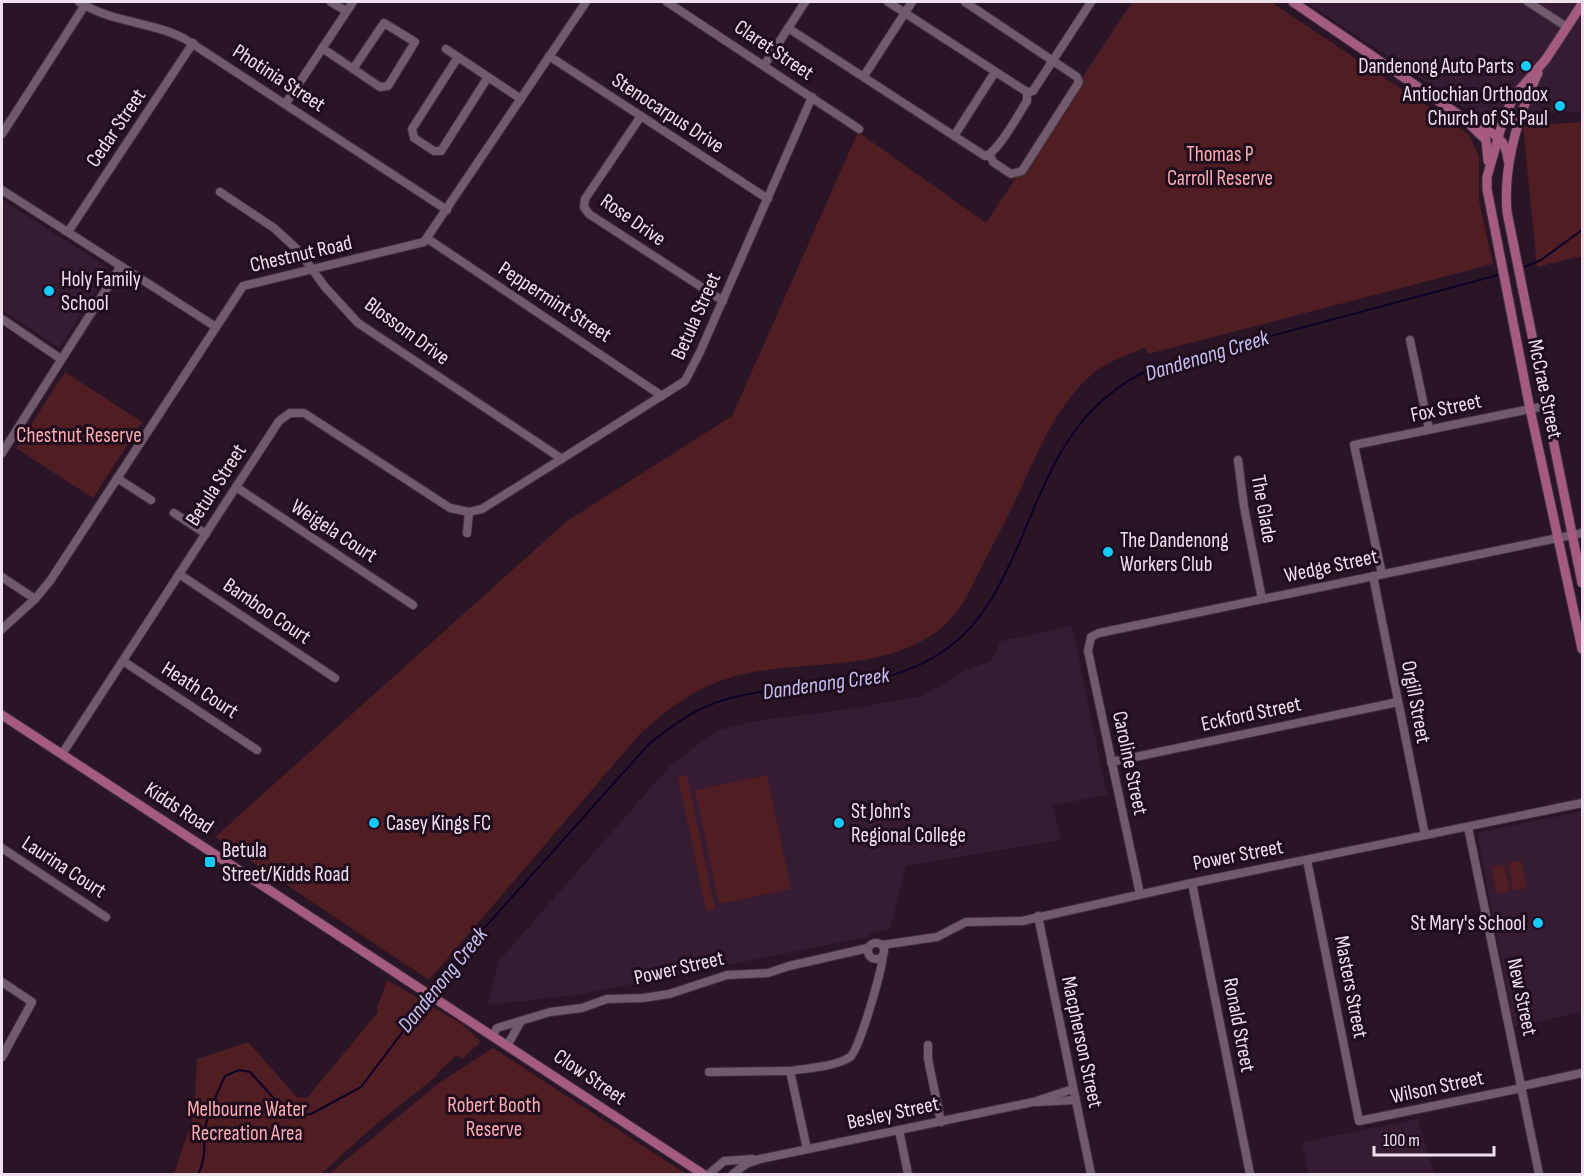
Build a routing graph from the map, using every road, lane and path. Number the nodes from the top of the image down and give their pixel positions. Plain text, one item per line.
1 (331, 2) edge
2 (353, 2) edge
3 (586, 2) edge
4 (667, 2) edge
5 (805, 2) edge
6 (888, 2) edge
7 (912, 2) edge
8 (965, 2) edge
9 (1091, 2) edge
10 (1293, 2) edge
11 (1528, 2) edge
12 (82, 4) edge
13 (1582, 4) edge
14 (346, 11) junction
15 (905, 12) junction
16 (1567, 27) junction
17 (788, 28) junction
18 (193, 43) junction
19 (322, 48) junction
20 (446, 49) dead end
21 (549, 56) junction
22 (458, 57) junction
23 (1546, 59) junction
24 (1052, 60) junction
25 (765, 64) junction
26 (353, 69) junction
27 (995, 72) junction
28 (864, 76) junction
29 (489, 77) junction
30 (1027, 92) junction
31 (812, 97) junction
32 (521, 99) junction
33 (286, 103) junction
34 (641, 116) junction
35 (1462, 117) junction
36 (860, 129) dead end
37 (2, 134) edge
38 (1498, 135) junction
39 (954, 136) junction
40 (990, 155) junction
41 (1508, 165) junction
42 (1488, 177) junction
43 (2, 190) edge
44 (220, 192) dead end
45 (768, 199) junction
46 (447, 210) junction
47 (68, 232) junction
48 (428, 239) junction
49 (121, 266) junction
50 (313, 269) junction
51 (723, 301) junction
52 (2, 319) edge
53 (216, 327) junction
54 (1410, 340) dead end
55 (61, 359) junction
56 (662, 396) junction
57 (1545, 406) junction
58 (1530, 409) junction
59 (1429, 429) junction
60 (2, 452) edge
61 (562, 459) junction
62 (1238, 460) dead end
63 (117, 478) junction
64 (236, 488) junction
65 (151, 500) dead end
66 (469, 512) junction
67 (174, 513) dead end
68 (467, 533) dead end
69 (206, 534) junction
70 (1578, 534) edge
71 (1560, 538) junction
72 (179, 574) junction
73 (1382, 574) junction
74 (1372, 576) junction
75 (2, 577) edge
76 (1582, 583) edge
77 (35, 599) junction
78 (1262, 599) junction
79 (413, 605) dead end
80 (2, 629) edge
81 (1089, 639) joint
82 (1582, 649) edge
83 (123, 661) junction
84 (335, 678) dead end
85 (1398, 702) junction
86 (2, 715) edge
87 (257, 750) dead end
88 (62, 754) junction
89 (1111, 762) junction
90 (1582, 803) edge
91 (1468, 827) junction
92 (1425, 835) junction
93 (2, 848) edge
94 (1307, 860) junction
95 (1192, 883) junction
96 (1140, 894) junction
97 (1038, 916) junction
98 (106, 917) dead end
99 (903, 942) junction
100 (882, 945) junction
101 (868, 948) junction
102 (847, 953) junction
103 (883, 955) junction
104 (872, 958) junction
105 (876, 979) junction
106 (2, 982) edge
107 (457, 1011) joint
108 (520, 1023) junction
109 (493, 1035) junction
110 (508, 1044) junction
111 (928, 1045) dead end
112 (2, 1057) edge
113 (790, 1071) junction
114 (709, 1072) dead end
115 (1582, 1073) edge
116 (1522, 1087) junction
117 (1073, 1089) junction
118 (1076, 1100) junction
119 (1033, 1102) junction
120 (1359, 1121) joint
121 (941, 1122) junction
122 (899, 1130) junction
123 (807, 1149) junction
124 (760, 1159) junction
125 (703, 1174) edge
126 (709, 1174) edge
127 (733, 1174) edge
128 (908, 1174) edge
129 (1091, 1174) edge
130 (1250, 1174) edge
131 (1539, 1174) edge

1 - 14 street
2 - 14 street
3 - 21 street
4 - 25 street, Claret Street
5 - 17 street
6 - 15 street
7 - 15 street
8 - 24 street
9 - 24 street
10 - 35 main road
11 - 16 street
12 - 18 street, Photinia Street
12 - 37 street
13 - 16 main road
14 - 19 street
15 - 27 street
15 - 28 street
16 - 23 main road
17 - 25 street
17 - 28 street
18 - 33 street, Photinia Street
18 - 47 street, Cedar Street
19 - 26 street
19 - 33 street
20 - 22 street
21 - 32 street
21 - 34 street, Stenocarpus Drive
22 - 29 street
22 - 29 street
23 - 38 main road, McCrae Street
23 - 41 main road
24 - 30 street
24 - 40 street
25 - 31 street, Claret Street
26 - 26 street
27 - 30 street
27 - 39 street
28 - 39 street
29 - 32 street
30 - 40 street
31 - 36 street, Claret Street
31 - 45 street, Betula Street
32 - 46 street
33 - 46 street, Photinia Street
34 - 45 street, Stenocarpus Drive
34 - 51 street, Rose Drive
35 - 38 main road
35 - 42 main road
38 - 41 main road
38 - 42 main road, McCrae Street
39 - 40 street
41 - 57 main road, McCrae Street
42 - 58 main road, McCrae Street
43 - 47 street
44 - 50 street, Blossom Drive
45 - 51 street, Betula Street
46 - 48 street
47 - 49 street
48 - 50 street, Chestnut Road
48 - 56 street, Peppermint Street
49 - 53 street
49 - 55 street
50 - 53 street, Chestnut Road
50 - 61 street, Blossom Drive
51 - 56 street, Betula Street
52 - 55 street
53 - 63 street, Chestnut Road
54 - 59 street
55 - 60 street
56 - 61 street, Betula Street
57 - 58 street, Fox Street
57 - 70 main road, McCrae Street
58 - 59 street, Fox Street
58 - 71 main road, McCrae Street
59 - 73 street, Fox Street
61 - 66 street, Betula Street
62 - 78 street, The Glade
63 - 65 street
63 - 77 street, Chestnut Road
64 - 66 street, Betula Street
64 - 69 street, Betula Street
64 - 79 street, Weigela Court
66 - 68 street
67 - 69 street
69 - 72 street, Betula Street
70 - 71 street, Wedge Street
70 - 76 main road, McCrae Street
71 - 73 street, Wedge Street
71 - 82 main road, McCrae Street
72 - 83 street, Betula Street
72 - 84 street, Bamboo Court
73 - 74 street, Wedge Street
74 - 78 street, Wedge Street
74 - 85 street, Orgill Street
75 - 77 street
77 - 80 street, Chestnut Road
78 - 81 street, Wedge Street
81 - 89 street, Caroline Street
83 - 87 street, Heath Court
83 - 88 street, Betula Street
85 - 89 street, Eckford Street
85 - 92 street, Orgill Street
86 - 88 main road, Kidds Road
88 - 107 main road, Kidds Road
89 - 96 street, Caroline Street
90 - 91 street, Power Street
91 - 92 street, Power Street
91 - 116 street, New Street
92 - 94 street, Power Street
93 - 98 street, Laurina Court
94 - 95 street, Power Street
94 - 120 street, Masters Street
95 - 96 street, Power Street
95 - 130 street, Ronald Street
96 - 97 street, Power Street
97 - 99 street, Power Street
97 - 117 street, Macpherson Street
99 - 100 street, Power Street
99 - 103 street, Power Street
100 - 101 street, Power Street
100 - 103 street
101 - 102 street, Power Street
101 - 104 street
102 - 104 street, Power Street
102 - 108 street, Power Street
103 - 104 street, Power Street
103 - 105 street
104 - 105 street
105 - 113 street
106 - 112 street
107 - 109 main road, Clow Street
108 - 109 street, Power Street
108 - 110 street
109 - 110 main road, Clow Street
110 - 125 main road, Clow Street
111 - 121 street
113 - 114 street
113 - 123 street
115 - 116 street, Wilson Street
116 - 120 street, Wilson Street
116 - 131 street, New Street
117 - 118 street, Macpherson Street
117 - 119 street, Besley Street
118 - 119 street, Besley Street
118 - 129 street, Macpherson Street
119 - 121 street, Besley Street
121 - 122 street, Besley Street
122 - 123 street, Besley Street
122 - 128 street
123 - 124 street, Besley Street
124 - 126 street, Besley Street
124 - 127 street, Besley Street

